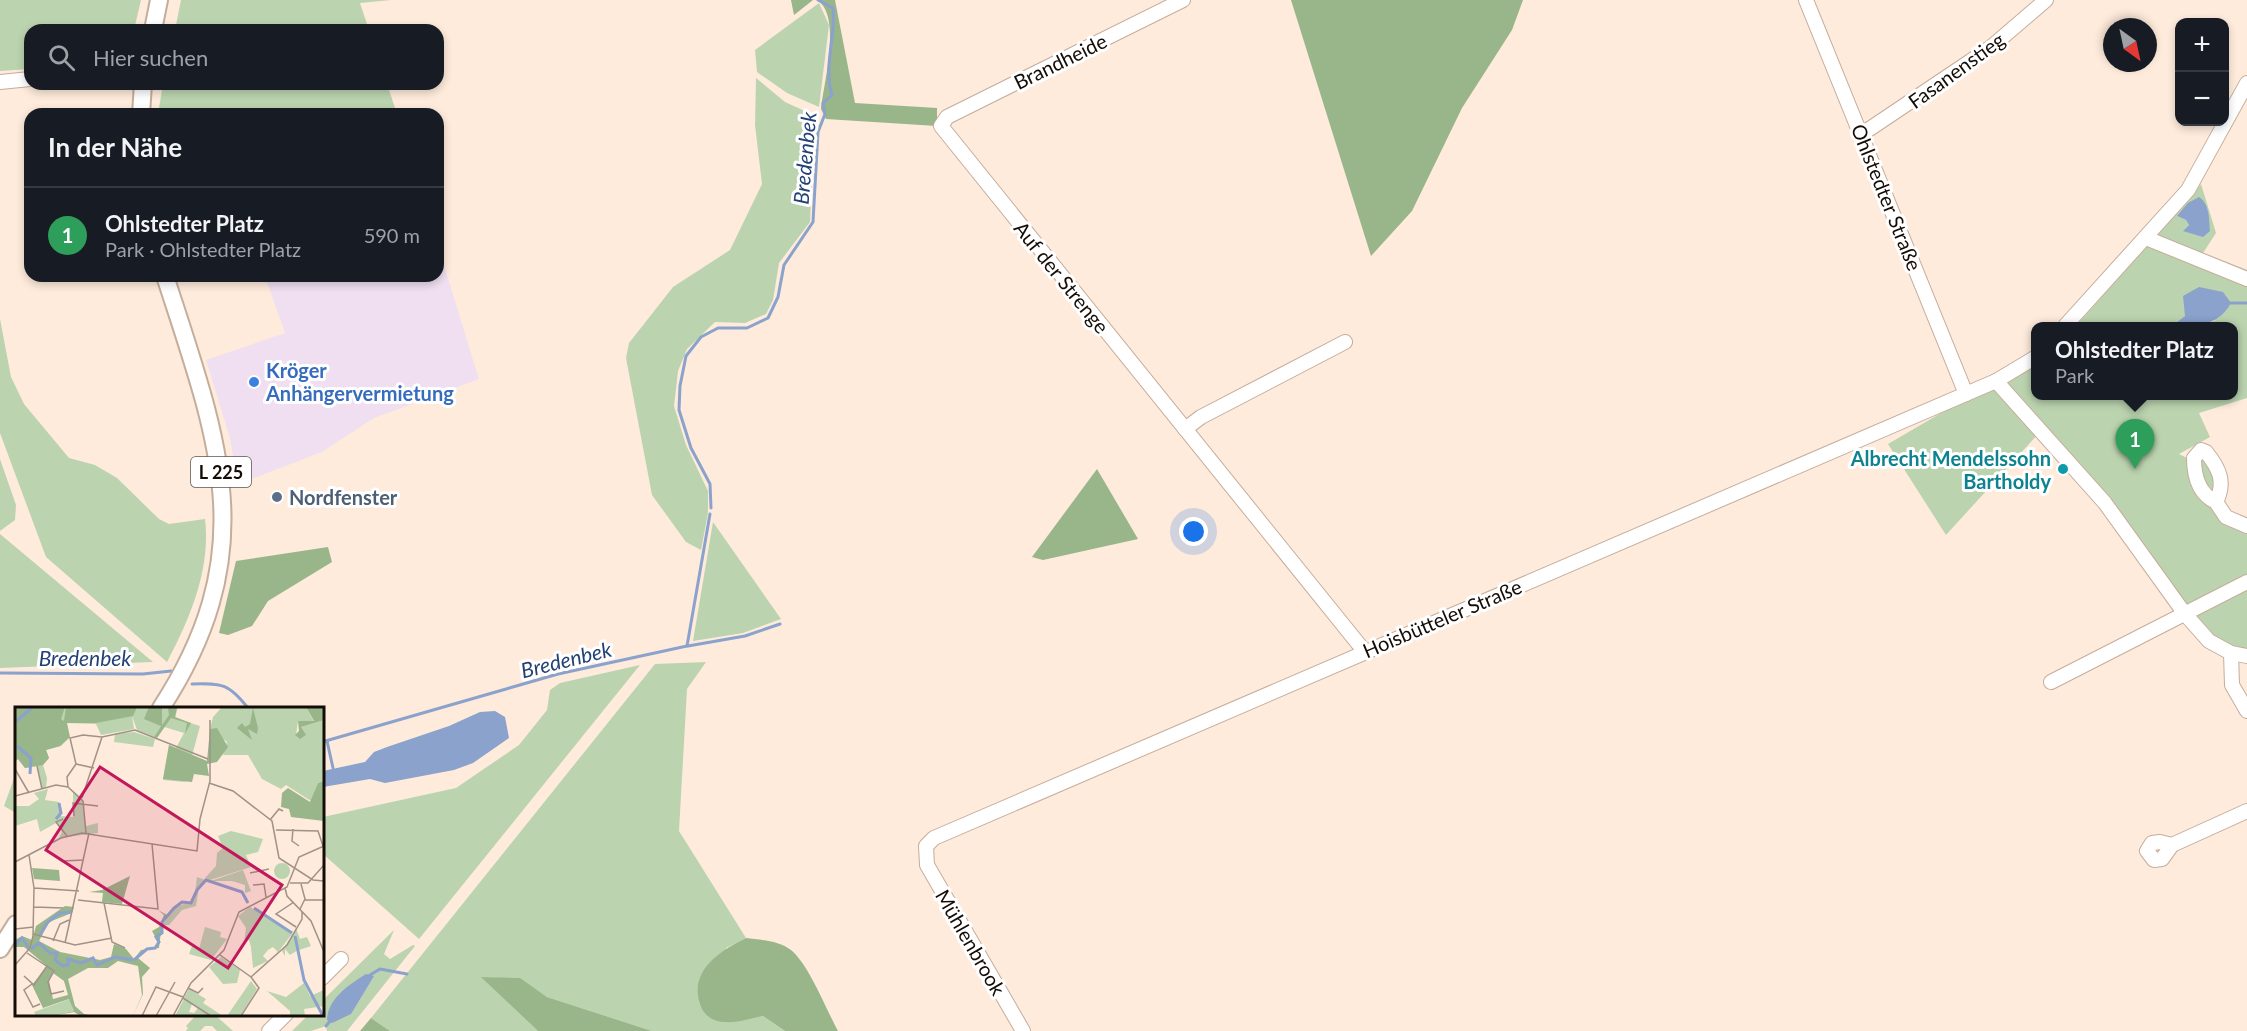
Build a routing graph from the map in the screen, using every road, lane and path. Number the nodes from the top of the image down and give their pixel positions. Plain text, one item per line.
1 (159, 0) edge
2 (1183, 0) edge
3 (1806, 0) edge
4 (2046, 0) edge
5 (154, 24) edge
6 (24, 80) edge
7 (0, 82) edge
8 (2247, 83) edge
9 (143, 90) edge
10 (141, 108) edge
11 (941, 126) joint
12 (1862, 134) junction
13 (2146, 238) junction
14 (2247, 279) edge
15 (167, 282) edge
16 (2070, 322) edge
17 (1345, 342) dead end
18 (2031, 360) edge
19 (1996, 381) junction
20 (1966, 394) junction
21 (1185, 429) junction
22 (2217, 502) dead end
23 (2247, 526) edge
24 (2247, 582) edge
25 (2185, 614) junction
26 (1365, 652) junction
27 (2230, 653) junction
28 (2247, 656) edge
29 (2051, 682) dead end
30 (162, 707) edge
31 (2247, 711) edge
32 (2247, 811) edge
33 (2172, 845) dead end
34 (925, 851) joint
35 (15, 926) edge
36 (0, 949) edge
37 (340, 959) dead end
38 (324, 976) edge
39 (284, 1016) edge
40 (269, 1031) edge
41 (1023, 1031) edge

1 - 5 main road
2 - 11 street, Brandheide
3 - 12 street, Ohlstedter Straße
4 - 12 street, Fasanenstieg
6 - 7 street
8 - 13 street
9 - 10 main road
11 - 21 street, Auf der Strenge
12 - 20 street, Ohlstedter Straße
13 - 14 street
13 - 16 street
15 - 30 main road, L 225
17 - 21 street
18 - 19 street, Hoisbütteler Straße
19 - 20 street, Hoisbütteler Straße
19 - 25 street
20 - 26 street, Hoisbütteler Straße
21 - 26 street, Auf der Strenge
22 - 23 street
24 - 25 street
25 - 27 street
25 - 29 street
26 - 34 street, Hoisbütteler Straße
27 - 28 street
27 - 31 street
32 - 33 street
34 - 41 street, Mühlenbrook
35 - 36 main road
37 - 38 street
39 - 40 street

